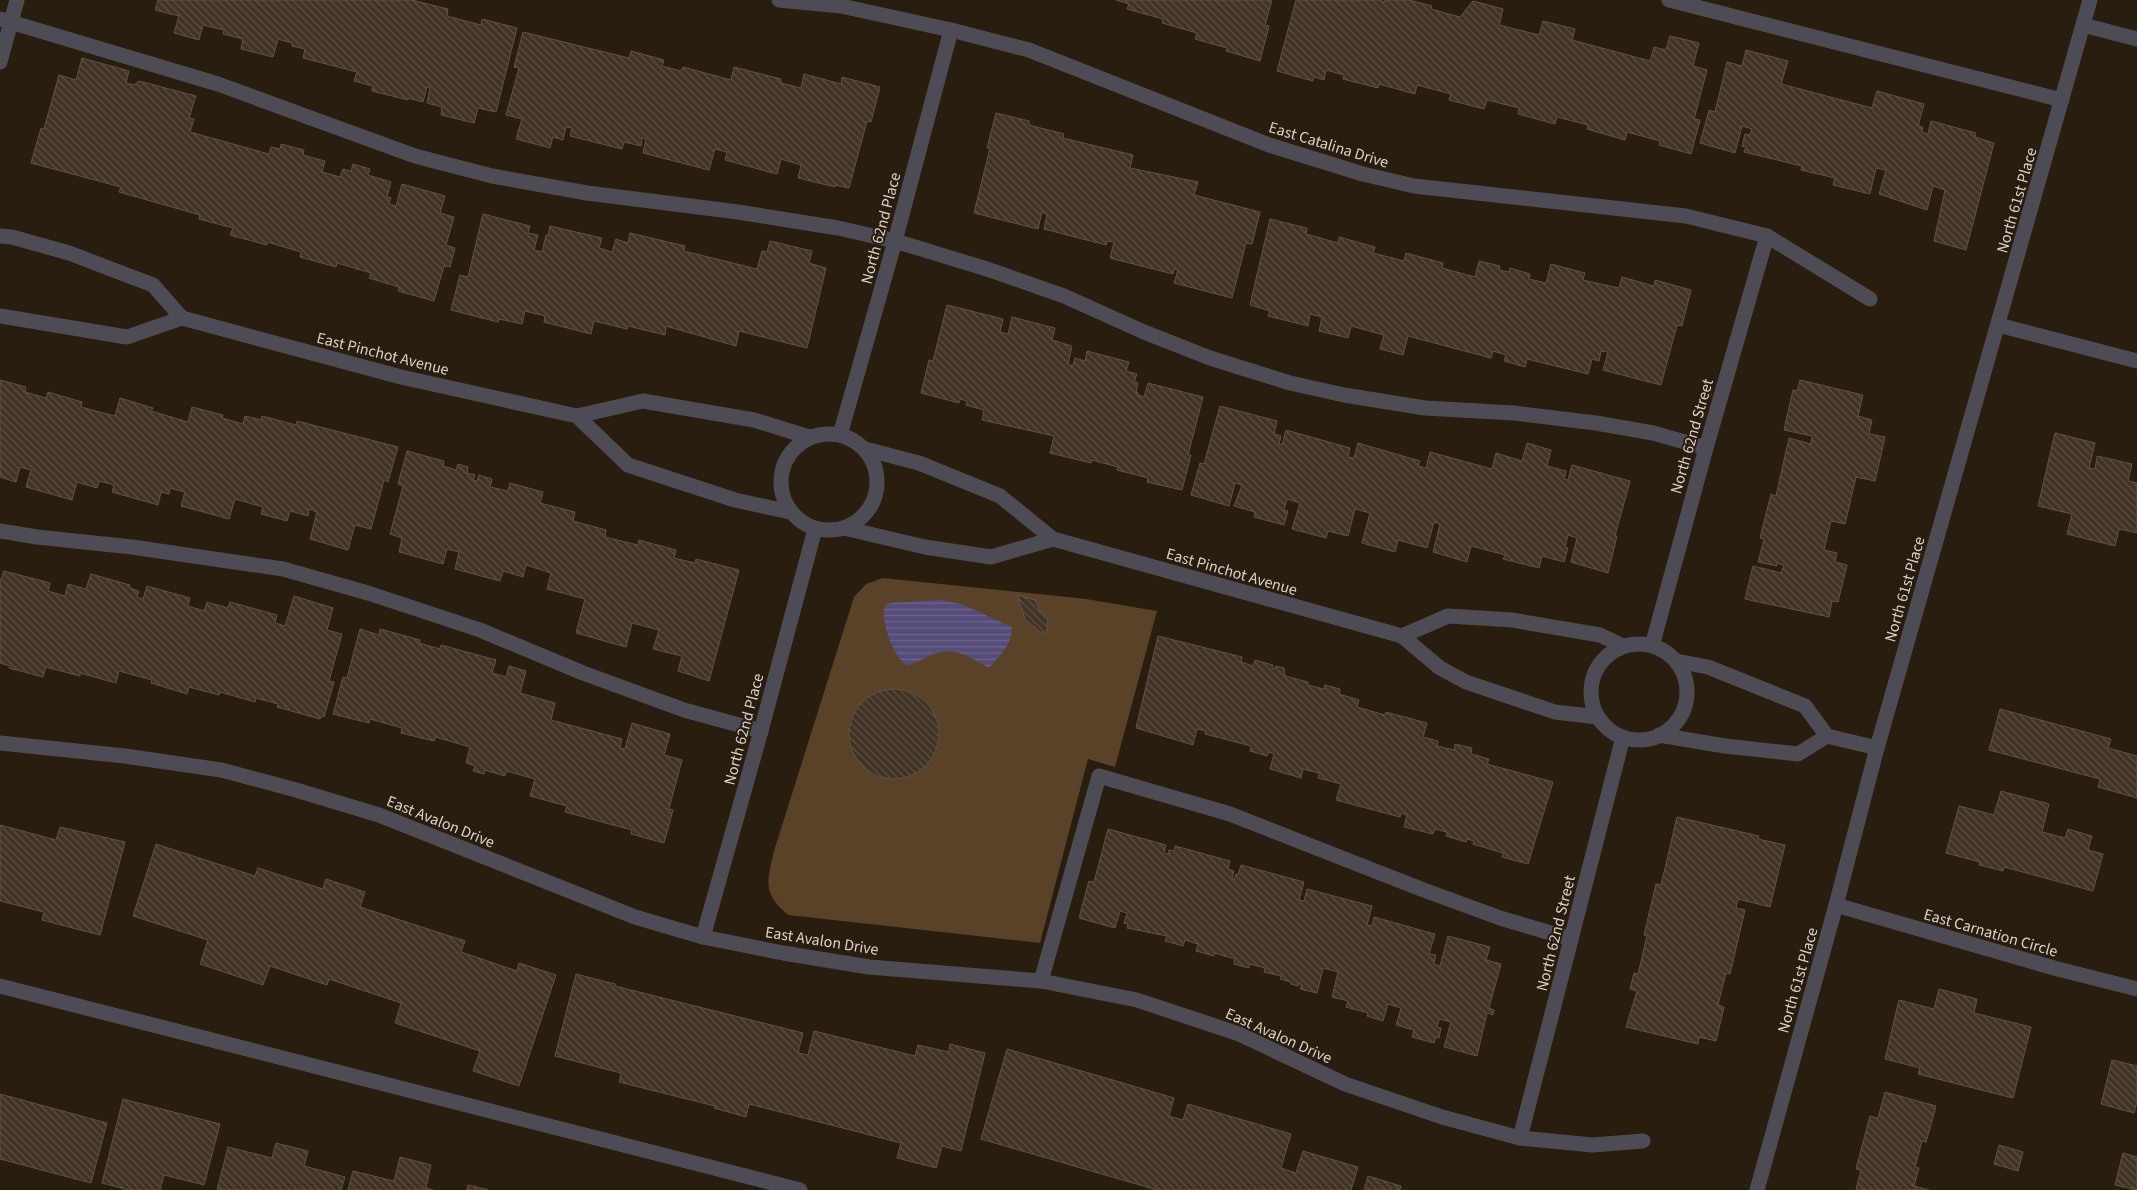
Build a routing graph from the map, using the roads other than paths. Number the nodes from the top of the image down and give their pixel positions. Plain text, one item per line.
1 (17, 0) edge
2 (779, 0) edge
3 (1669, 0) edge
4 (2090, 0) edge
5 (6, 20) edge
6 (2083, 25) junction
7 (951, 30) junction
8 (2137, 39) edge
9 (0, 62) edge
10 (2062, 100) junction
11 (0, 236) edge
12 (1767, 236) junction
13 (895, 241) junction
14 (1870, 299) dead end
15 (0, 316) edge
16 (182, 318) junction
17 (1998, 325) junction
18 (2137, 361) edge
19 (577, 416) junction
20 (840, 435) junction
21 (809, 437) junction
22 (1706, 448) junction
23 (865, 449) junction
24 (790, 512) junction
25 (844, 528) junction
26 (815, 529) junction
27 (0, 531) edge
28 (1053, 539) junction
29 (1402, 636) junction
30 (1623, 646) junction
31 (1652, 646) junction
32 (1676, 661) junction
33 (1598, 717) junction
34 (761, 731) junction
35 (1659, 735) junction
36 (1827, 736) junction
37 (1623, 737) junction
38 (0, 743) edge
39 (1877, 748) junction
40 (1836, 906) junction
41 (703, 937) junction
42 (1571, 939) junction
43 (1041, 981) junction
44 (0, 986) edge
45 (2137, 989) edge
46 (1520, 1138) junction
47 (1643, 1140) dead end
48 (800, 1190) edge
49 (1757, 1190) edge

1 - 5 street
2 - 7 street, East Catalina Drive
3 - 10 street
4 - 6 street, North 61st Place
5 - 9 street
5 - 13 street
6 - 8 street
6 - 10 street, North 61st Place
7 - 12 street, East Catalina Drive
7 - 13 street, North 62nd Place
10 - 17 street, North 61st Place
11 - 16 street
12 - 14 street, East Catalina Drive
12 - 22 street, North 62nd Street
13 - 20 street, North 62nd Place
13 - 22 street
15 - 16 street
16 - 19 street, East Pinchot Avenue
17 - 18 street
17 - 39 street, North 61st Place
19 - 21 street, East Pinchot Avenue
19 - 24 street
20 - 21 street
20 - 23 street
21 - 24 street
22 - 31 street, North 62nd Street
23 - 25 street
23 - 28 street, East Pinchot Avenue
24 - 26 street
25 - 26 street
25 - 28 street
26 - 34 street, North 62nd Place
27 - 34 street
28 - 29 street, East Pinchot Avenue
29 - 30 street
29 - 33 street, East Pinchot Avenue
30 - 31 street
30 - 33 street
31 - 32 street
32 - 35 street
32 - 36 street
33 - 37 street
34 - 41 street, North 62nd Place
35 - 36 street
35 - 37 street
36 - 39 street
37 - 42 street, North 62nd Street
38 - 41 street, East Avalon Drive
39 - 40 street, North 61st Place
40 - 45 street, East Carnation Circle
40 - 49 street, North 61st Place
41 - 43 street, East Avalon Drive
42 - 43 street
42 - 46 street, North 62nd Street
43 - 46 street, East Avalon Drive
44 - 48 street
46 - 47 street, East Avalon Drive

